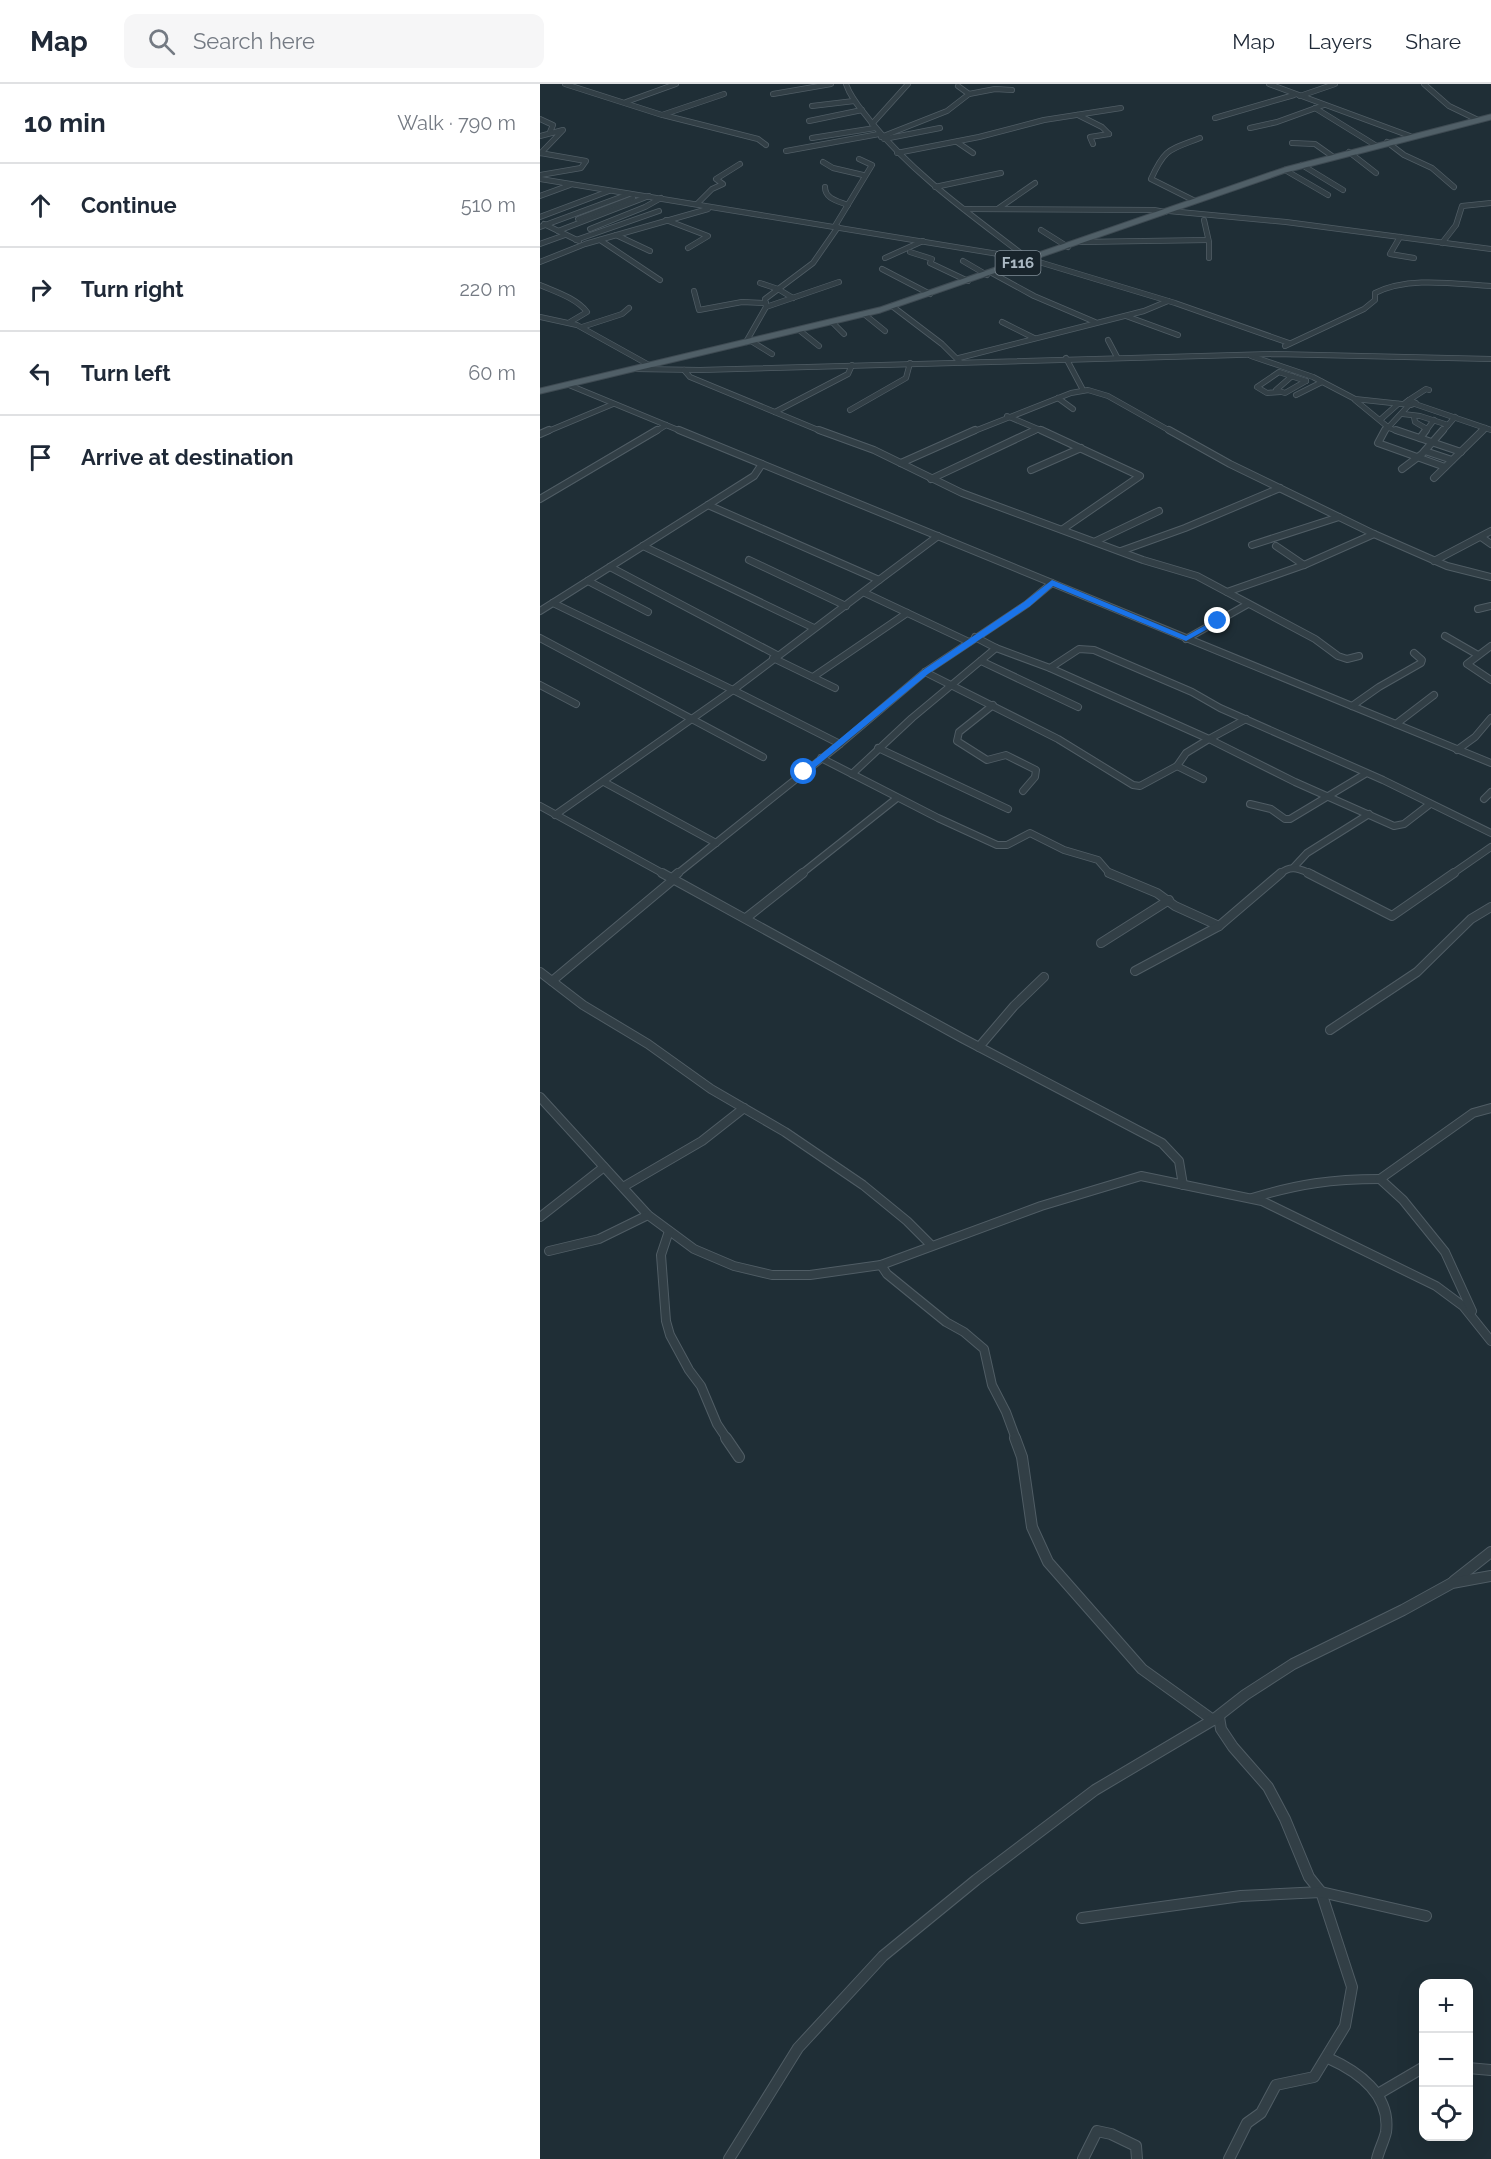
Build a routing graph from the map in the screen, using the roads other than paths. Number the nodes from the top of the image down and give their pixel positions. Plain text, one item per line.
1 (565, 84) edge
2 (676, 84) edge
3 (831, 84) edge
4 (846, 84) edge
5 (908, 84) edge
6 (1269, 84) edge
7 (1335, 84) edge
8 (1424, 84) edge
9 (958, 86) dead end
10 (1012, 90) dead end
11 (724, 94) dead end
12 (773, 94) dead end
13 (969, 94) junction
14 (1298, 95) junction
15 (854, 101) junction
16 (626, 102) junction
17 (1324, 105) junction
18 (812, 106) dead end
19 (1121, 108) dead end
20 (1315, 108) junction
21 (862, 110) junction
22 (662, 115) junction
23 (1077, 115) junction
24 (1491, 117) edge
25 (1215, 118) dead end
26 (540, 119) edge
27 (1478, 120) junction
28 (809, 121) dead end
29 (873, 126) junction
30 (940, 128) dead end
31 (1250, 128) dead end
32 (550, 132) junction
33 (540, 136) edge
34 (882, 136) junction
35 (1410, 136) junction
36 (812, 138) dead end
37 (1200, 138) dead end
38 (957, 142) junction
39 (1387, 142) junction
40 (1292, 143) dead end
41 (1093, 144) dead end
42 (766, 145) dead end
43 (1375, 145) junction
44 (786, 151) dead end
45 (1349, 152) junction
46 (541, 153) edge
47 (897, 153) junction
48 (973, 153) dead end
49 (1332, 156) junction
50 (859, 159) dead end
51 (823, 162) dead end
52 (740, 164) dead end
53 (1302, 165) junction
54 (1285, 170) junction
55 (1001, 172) dead end
56 (1376, 173) dead end
57 (863, 175) junction
58 (542, 178) edge
59 (1035, 183) dead end
60 (825, 187) dead end
61 (935, 187) junction
62 (1454, 188) dead end
63 (1343, 190) dead end
64 (612, 192) junction
65 (605, 195) junction
66 (1328, 195) dead end
67 (540, 196) edge
68 (624, 196) junction
69 (632, 196) junction
70 (649, 196) junction
71 (662, 198) junction
72 (612, 201) junction
73 (641, 201) junction
74 (1196, 201) junction
75 (579, 202) junction
76 (1491, 203) edge
77 (697, 204) junction
78 (649, 205) junction
79 (848, 205) junction
80 (620, 206) junction
81 (588, 207) junction
82 (999, 208) junction
83 (708, 209) dead end
84 (964, 209) junction
85 (559, 210) junction
86 (659, 211) junction
87 (597, 212) junction
88 (632, 212) junction
89 (1167, 212) junction
90 (603, 215) junction
91 (540, 217) edge
92 (642, 217) junction
93 (572, 218) junction
94 (673, 219) junction
95 (611, 220) junction
96 (666, 220) junction
97 (1204, 220) dead end
98 (541, 224) edge
99 (580, 224) junction
100 (652, 224) junction
101 (619, 225) junction
102 (837, 227) junction
103 (551, 229) junction
104 (590, 229) junction
105 (1041, 230) dead end
106 (558, 231) junction
107 (628, 231) junction
108 (596, 233) junction
109 (565, 235) junction
110 (616, 235) junction
111 (1400, 237) junction
112 (602, 239) junction
113 (576, 240) junction
114 (1208, 240) junction
115 (923, 241) junction
116 (1081, 242) junction
117 (1442, 243) junction
118 (540, 244) edge
119 (585, 244) junction
120 (1068, 247) junction
121 (688, 248) dead end
122 (1491, 249) edge
123 (650, 251) dead end
124 (910, 252) dead end
125 (885, 258) dead end
126 (1209, 258) dead end
127 (1414, 258) dead end
128 (1029, 260) junction
129 (963, 261) dead end
130 (540, 262) edge
131 (882, 269) dead end
132 (989, 274) junction
133 (660, 280) dead end
134 (968, 281) junction
135 (839, 282) dead end
136 (760, 283) dead end
137 (540, 285) edge
138 (1491, 286) edge
139 (778, 289) junction
140 (694, 291) dead end
141 (930, 294) junction
142 (793, 298) junction
143 (1168, 301) junction
144 (766, 305) junction
145 (892, 306) junction
146 (629, 308) dead end
147 (864, 314) junction
148 (1124, 315) junction
149 (541, 318) edge
150 (570, 322) junction
151 (832, 322) junction
152 (1002, 322) dead end
153 (1095, 322) junction
154 (582, 327) junction
155 (800, 330) junction
156 (885, 330) dead end
157 (844, 334) dead end
158 (1178, 335) dead end
159 (1034, 338) junction
160 (1108, 340) dead end
161 (748, 342) junction
162 (1289, 344) junction
163 (819, 346) dead end
164 (772, 354) dead end
165 (1248, 354) junction
166 (1275, 354) junction
167 (1118, 357) junction
168 (1066, 358) junction
169 (1491, 359) edge
170 (959, 360) junction
171 (910, 363) junction
172 (650, 365) junction
173 (852, 365) junction
174 (635, 369) junction
175 (684, 370) junction
176 (1289, 378) junction
177 (1322, 382) junction
178 (1301, 383) junction
179 (568, 384) junction
180 (1312, 386) junction
181 (1083, 390) junction
182 (1428, 390) dead end
183 (540, 391) edge
184 (1280, 392) junction
185 (1296, 395) dead end
186 (1058, 398) junction
187 (1354, 399) junction
188 (1410, 403) junction
189 (614, 404) junction
190 (1398, 404) junction
191 (1073, 409) dead end
192 (850, 410) dead end
193 (776, 412) junction
194 (1403, 414) junction
195 (1007, 416) junction
196 (1414, 417) junction
197 (1455, 417) junction
198 (1380, 420) junction
199 (1434, 420) junction
200 (666, 425) junction
201 (1448, 425) junction
202 (1389, 428) junction
203 (1038, 429) junction
204 (1427, 429) junction
205 (1488, 430) edge
206 (540, 434) edge
207 (1420, 438) junction
208 (1431, 442) junction
209 (1081, 448) junction
210 (1425, 451) junction
211 (1461, 452) junction
212 (1418, 458) junction
213 (1452, 460) junction
214 (901, 463) junction
215 (762, 464) junction
216 (1445, 467) junction
217 (1402, 469) dead end
218 (1031, 470) dead end
219 (1434, 478) dead end
220 (931, 480) junction
221 (1280, 488) junction
222 (540, 500) edge
223 (708, 505) junction
224 (1160, 512) dead end
225 (1339, 517) junction
226 (1063, 529) junction
227 (1491, 531) edge
228 (1374, 534) junction
229 (938, 536) junction
230 (1481, 537) junction
231 (1096, 541) junction
232 (1491, 544) edge
233 (1252, 545) dead end
234 (643, 546) junction
235 (1276, 546) dead end
236 (1121, 551) junction
237 (749, 560) dead end
238 (1434, 561) junction
239 (1304, 565) junction
240 (610, 567) junction
241 (1490, 577) edge
242 (879, 580) junction
243 (588, 581) junction
244 (1052, 582) junction
245 (1227, 592) junction
246 (865, 593) junction
247 (553, 603) junction
248 (1248, 604) junction
249 (846, 606) junction
250 (1491, 606) edge
251 (1478, 609) dead end
252 (540, 611) edge
253 (648, 612) dead end
254 (907, 613) junction
255 (814, 628) junction
256 (1445, 636) dead end
257 (540, 638) edge
258 (975, 638) junction
259 (1186, 639) junction
260 (969, 642) junction
261 (1491, 646) edge
262 (996, 648) junction
263 (1414, 653) dead end
264 (1478, 655) junction
265 (775, 656) junction
266 (1359, 656) dead end
267 (981, 661) junction
268 (1050, 668) junction
269 (926, 672) junction
270 (813, 677) junction
271 (1491, 680) edge
272 (540, 685) edge
273 (952, 685) junction
274 (835, 688) dead end
275 (733, 690) junction
276 (1434, 695) dead end
277 (576, 704) dead end
278 (993, 705) junction
279 (1078, 706) dead end
280 (1352, 706) junction
281 (1491, 718) edge
282 (690, 719) junction
283 (1246, 719) junction
284 (1396, 724) junction
285 (1209, 740) junction
286 (840, 744) junction
287 (878, 748) junction
288 (1457, 750) junction
289 (763, 757) dead end
290 (821, 758) junction
291 (1491, 764) edge
292 (1177, 766) junction
293 (852, 774) junction
294 (1365, 774) junction
295 (1203, 779) dead end
296 (604, 782) junction
297 (1023, 791) dead end
298 (1491, 792) edge
299 (1330, 797) junction
300 (897, 798) junction
301 (1484, 799) dead end
302 (1250, 804) dead end
303 (1430, 804) junction
304 (540, 806) edge
305 (1008, 809) dead end
306 (1369, 814) junction
307 (555, 815) junction
308 (1491, 833) edge
309 (716, 843) junction
310 (1491, 847) edge
311 (1294, 867) junction
312 (673, 878) junction
313 (1169, 900) junction
314 (1491, 907) edge
315 (746, 918) junction
316 (1219, 926) junction
317 (1101, 943) dead end
318 (1135, 971) dead end
319 (540, 972) edge
320 (1044, 977) dead end
321 (552, 981) junction
322 (1330, 1030) dead end
323 (979, 1047) junction
324 (542, 1100) edge
325 (744, 1108) junction
326 (1491, 1108) edge
327 (604, 1167) junction
328 (1380, 1179) junction
329 (1183, 1185) junction
330 (622, 1187) junction
331 (1250, 1199) junction
332 (648, 1215) junction
333 (540, 1217) edge
334 (669, 1231) junction
335 (931, 1245) junction
336 (549, 1251) dead end
337 (880, 1265) junction
338 (1484, 1332) junction
339 (1491, 1341) edge
340 (739, 1456) dead end
341 (1491, 1552) edge
342 (1491, 1576) edge
343 (1452, 1582) junction
344 (1216, 1718) junction
345 (1321, 1892) junction
346 (1426, 1916) dead end
347 (1082, 1918) dead end
348 (1328, 2058) junction
349 (1473, 2068) edge
350 (1419, 2070) edge
351 (1491, 2070) edge
352 (1378, 2094) junction
353 (729, 2159) edge
354 (1083, 2159) edge
355 (1137, 2159) edge
356 (1229, 2159) edge
357 (1377, 2159) edge

1 - 16 street
2 - 16 street
3 - 12 street
4 - 15 street
5 - 29 street
6 - 14 street
7 - 14 street
8 - 27 street
9 - 13 street
10 - 13 street
11 - 22 street
13 - 34 street
14 - 17 street
14 - 25 street
15 - 18 street
15 - 21 street
16 - 22 street
17 - 20 street
17 - 35 street
19 - 23 street
20 - 31 street
20 - 43 street
21 - 28 street
21 - 29 street
22 - 42 street
23 - 38 street
23 - 41 street
24 - 27 main road, F116
26 - 32 street
27 - 35 main road, F116
29 - 34 street
29 - 36 street
30 - 34 street
32 - 33 street
32 - 46 street
34 - 44 street
34 - 47 street
35 - 39 main road, F116
37 - 74 street
38 - 47 street
38 - 48 street
39 - 43 main road, F116
39 - 62 street
40 - 49 street
43 - 45 main road, F116
45 - 49 main road, F116
45 - 56 street
46 - 58 street
47 - 61 street
49 - 53 main road, F116
50 - 57 street
51 - 57 street
52 - 77 street
53 - 54 main road, F116
53 - 63 street
54 - 66 street
54 - 74 main road, F116
55 - 61 street
57 - 79 street
58 - 64 street
58 - 67 street
59 - 82 street
60 - 79 street
61 - 84 street
64 - 65 street
64 - 68 street
64 - 69 street
65 - 72 street
65 - 75 street
65 - 81 street
68 - 69 street
68 - 72 street
69 - 70 street
69 - 73 street
69 - 80 street
70 - 71 street
70 - 73 street
71 - 77 street
71 - 78 street
72 - 80 street
72 - 81 street
73 - 78 street
73 - 80 street
74 - 89 main road, F116
75 - 81 street
75 - 85 street
76 - 117 street
77 - 102 street
78 - 86 street
78 - 88 street
79 - 102 street
80 - 87 street
80 - 88 street
80 - 90 street
81 - 85 street
81 - 87 street
81 - 93 street
82 - 84 street
82 - 89 street
83 - 94 street
84 - 128 street
85 - 91 street
85 - 93 street
85 - 98 street
86 - 92 street
86 - 94 street
87 - 90 street
87 - 93 street
88 - 92 street
88 - 95 street
89 - 111 street
89 - 116 main road, F116
90 - 95 street
90 - 99 street
92 - 100 street
92 - 101 street
93 - 98 street
93 - 99 street
93 - 103 street
94 - 96 street
95 - 101 street
95 - 104 street
96 - 100 street
96 - 121 street
97 - 114 street
98 - 103 street
99 - 104 street
99 - 106 street
100 - 107 street
101 - 107 street
101 - 108 street
102 - 115 street
102 - 139 street
103 - 106 street
104 - 108 street
105 - 120 street
106 - 109 street
107 - 110 street
108 - 112 street
108 - 113 street
109 - 113 street
109 - 118 street
110 - 112 street
110 - 123 street
111 - 117 street
111 - 127 street
112 - 119 street
112 - 133 street
113 - 119 street
114 - 116 street
114 - 126 street
115 - 125 street
115 - 128 street
116 - 120 main road, F116
117 - 122 street
119 - 130 street
120 - 128 main road, F116
124 - 134 street
128 - 132 main road, F116
128 - 143 street
129 - 132 street
131 - 141 street
132 - 134 main road, F116
132 - 153 street
134 - 141 main road, F116
135 - 142 street
136 - 139 street
137 - 150 street
138 - 162 street
139 - 142 street
139 - 144 street
140 - 144 street
141 - 145 main road, F116
142 - 144 street
143 - 148 street
143 - 162 street
144 - 161 street
145 - 147 main road, F116
145 - 170 street
146 - 154 street
147 - 151 main road, F116
147 - 156 street
148 - 153 street
148 - 158 street
149 - 150 street
150 - 154 street
151 - 155 main road, F116
151 - 157 street
152 - 159 street
153 - 159 street
154 - 172 street
155 - 161 main road, F116
155 - 163 street
159 - 170 street
160 - 167 street
161 - 164 street
161 - 172 main road, F116
162 - 166 street
165 - 166 street
165 - 167 street
165 - 177 street
166 - 169 street
167 - 168 street
168 - 170 street
168 - 181 street
170 - 171 street
171 - 173 street
171 - 192 street
172 - 174 main road, F116
173 - 175 street
173 - 193 street
174 - 175 street
174 - 179 main road, F116
175 - 193 street
176 - 178 street
176 - 184 street
176 - 184 street
177 - 180 street
177 - 187 street
178 - 180 street
178 - 184 street
179 - 183 main road, F116
179 - 189 street
180 - 185 street
181 - 186 street
181 - 221 street
182 - 188 street
186 - 191 street
186 - 195 street
187 - 190 street
187 - 198 street
188 - 190 street
188 - 194 street
188 - 197 street
189 - 200 street
189 - 206 street
190 - 198 street
193 - 214 street
194 - 196 street
194 - 202 street
195 - 203 street
195 - 214 street
196 - 199 street
196 - 204 street
197 - 201 street
197 - 205 street
198 - 202 street
199 - 201 street
199 - 204 street
200 - 215 street
200 - 222 street
201 - 208 street
202 - 207 street
202 - 212 street
203 - 209 street
203 - 220 street
204 - 207 street
205 - 211 street
207 - 208 street
208 - 210 street
208 - 211 street
209 - 218 street
209 - 226 street
210 - 212 street
210 - 213 street
211 - 213 street
212 - 216 street
212 - 217 street
213 - 216 street
214 - 220 street
215 - 223 street
215 - 229 street
216 - 219 street
220 - 226 street
221 - 225 street
221 - 236 street
223 - 234 street
223 - 242 street
224 - 231 street
225 - 228 street
225 - 233 street
226 - 231 street
227 - 230 street
228 - 238 street
228 - 239 street
229 - 242 street
229 - 244 street
230 - 232 street
230 - 238 street
231 - 236 street
234 - 240 street
234 - 255 street
235 - 239 street
236 - 245 street
237 - 249 street
238 - 241 street
239 - 245 street
240 - 243 street
240 - 265 street
242 - 246 street
243 - 247 street
243 - 253 street
244 - 258 street
244 - 259 street
245 - 248 street
246 - 249 street
246 - 254 street
247 - 252 street
247 - 275 street
248 - 259 street
248 - 266 street
249 - 255 street
250 - 251 street
254 - 260 street
254 - 270 street
255 - 265 street
256 - 264 street
257 - 282 street
258 - 260 street
258 - 262 street
259 - 280 street
260 - 269 street
261 - 264 street
262 - 267 street
262 - 268 street
263 - 280 street
264 - 271 street
265 - 270 street
265 - 275 street
267 - 273 street
267 - 279 street
268 - 283 street
268 - 285 street
269 - 273 street
269 - 286 street
270 - 274 street
272 - 277 street
273 - 278 street
273 - 287 street
275 - 282 street
275 - 286 street
276 - 284 street
278 - 292 street
278 - 297 street
280 - 284 street
281 - 288 street
282 - 289 street
282 - 296 street
283 - 285 street
283 - 294 street
284 - 288 street
285 - 292 street
285 - 299 street
286 - 290 street
287 - 293 street
287 - 305 street
288 - 291 street
290 - 293 street
290 - 309 street
292 - 295 street
293 - 300 street
294 - 299 street
294 - 303 street
296 - 307 street
296 - 309 street
298 - 301 street
299 - 302 street
299 - 306 street
300 - 313 street
300 - 315 street
303 - 306 street
303 - 308 street
304 - 307 street
306 - 311 street
307 - 312 street
309 - 312 street
310 - 311 street
311 - 316 street
312 - 315 street
312 - 321 street
313 - 316 street
313 - 317 street
314 - 322 street
315 - 323 street
316 - 318 street
319 - 321 street
320 - 323 street
321 - 325 street
323 - 329 street
324 - 327 street
325 - 330 street
325 - 335 street
326 - 328 street
327 - 330 street
327 - 333 street
328 - 331 street
328 - 338 street
329 - 331 street
329 - 335 street
330 - 332 street
331 - 338 street
332 - 334 street
332 - 336 street
334 - 337 street
334 - 340 street
335 - 337 street
337 - 344 street
338 - 339 street
341 - 343 street
342 - 343 street
343 - 344 street
344 - 345 street
344 - 353 street
345 - 346 street
345 - 347 street
345 - 348 street
348 - 352 street
348 - 356 street
349 - 351 street
350 - 352 street
352 - 357 street
354 - 355 street

